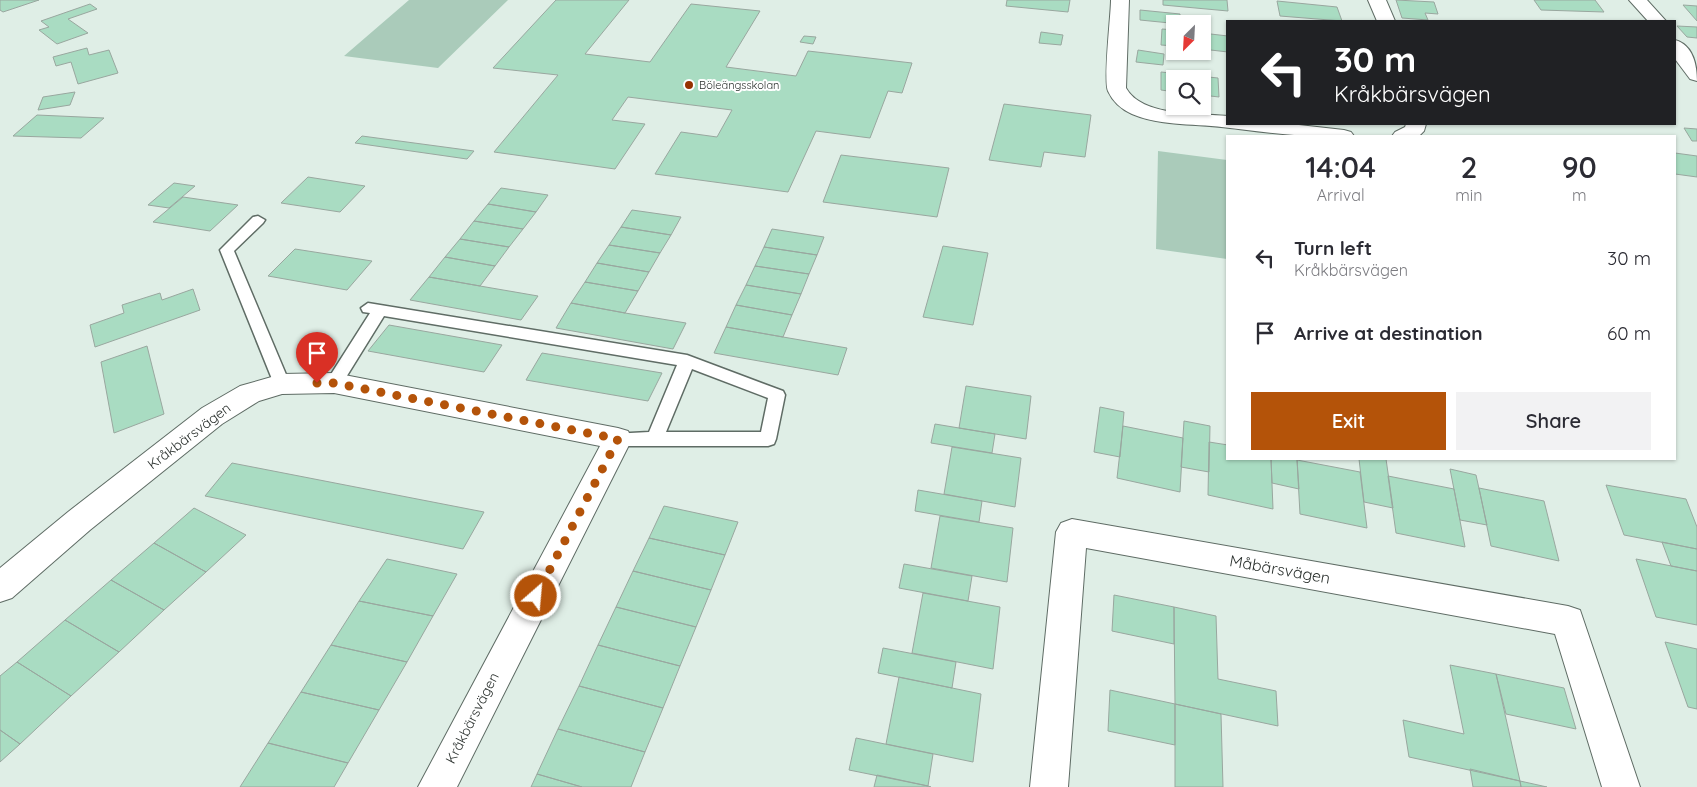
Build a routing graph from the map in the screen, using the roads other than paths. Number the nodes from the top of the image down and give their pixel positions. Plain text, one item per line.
1 (1120, 0) edge
2 (1377, 0) edge
3 (1638, 0) edge
4 (1386, 20) edge
5 (1655, 20) edge
6 (1676, 47) edge
7 (1697, 75) edge
8 (1226, 122) edge
9 (1247, 125) edge
10 (1416, 125) edge
11 (1335, 135) edge
12 (1404, 135) edge
13 (258, 220) dead end
14 (687, 361) junction
15 (334, 383) junction
16 (282, 384) junction
17 (618, 439) junction
18 (656, 439) junction
19 (0, 588) edge
20 (436, 787) edge
21 (1049, 787) edge
22 (1621, 787) edge

1 - 8 street
2 - 4 street
3 - 5 street
6 - 7 street
9 - 11 street
10 - 12 street
13 - 16 lane
14 - 15 lane
14 - 18 lane
14 - 18 lane
15 - 16 street, Kråkbärsvägen
15 - 17 street, Kråkbärsvägen
16 - 19 street, Kråkbärsvägen
17 - 18 lane
17 - 20 street, Kråkbärsvägen
21 - 22 street, Måbärsvägen

